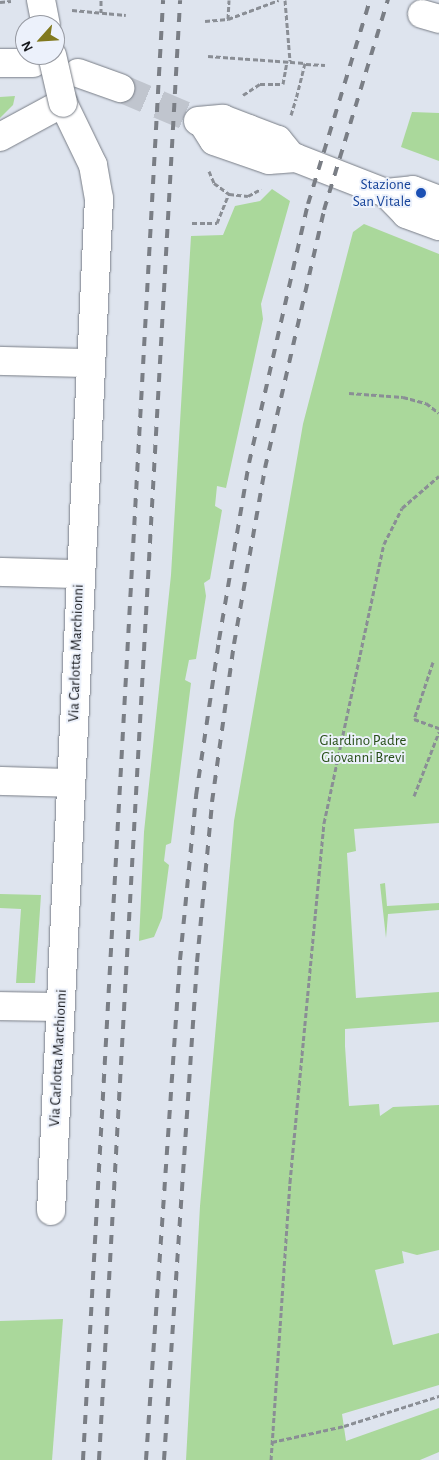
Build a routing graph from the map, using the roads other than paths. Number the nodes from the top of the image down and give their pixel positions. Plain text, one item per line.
1 (15, 62) edge
2 (0, 63) edge
3 (45, 65) edge
4 (78, 73) dead end
5 (120, 88) tunnel mouth
6 (63, 103) junction
7 (200, 122) tunnel mouth
8 (0, 137) edge
9 (386, 193) junction
10 (439, 200) edge
11 (439, 226) edge
12 (0, 360) edge
13 (90, 363) junction
14 (0, 572) edge
15 (80, 574) junction
16 (0, 781) edge
17 (71, 783) junction
18 (0, 1006) edge
19 (60, 1007) junction
20 (51, 1211) dead end

1 - 2 street
3 - 6 street, Via Carlotta Marchionni, bridge
4 - 5 street
6 - 8 street
6 - 13 street, Via Carlotta Marchionni
7 - 9 street
9 - 10 street
9 - 11 street
12 - 13 street
13 - 15 street, Via Carlotta Marchionni
14 - 15 street
15 - 17 street, Via Carlotta Marchionni
16 - 17 street
17 - 19 street, Via Carlotta Marchionni
18 - 19 street
19 - 20 street, Via Carlotta Marchionni

